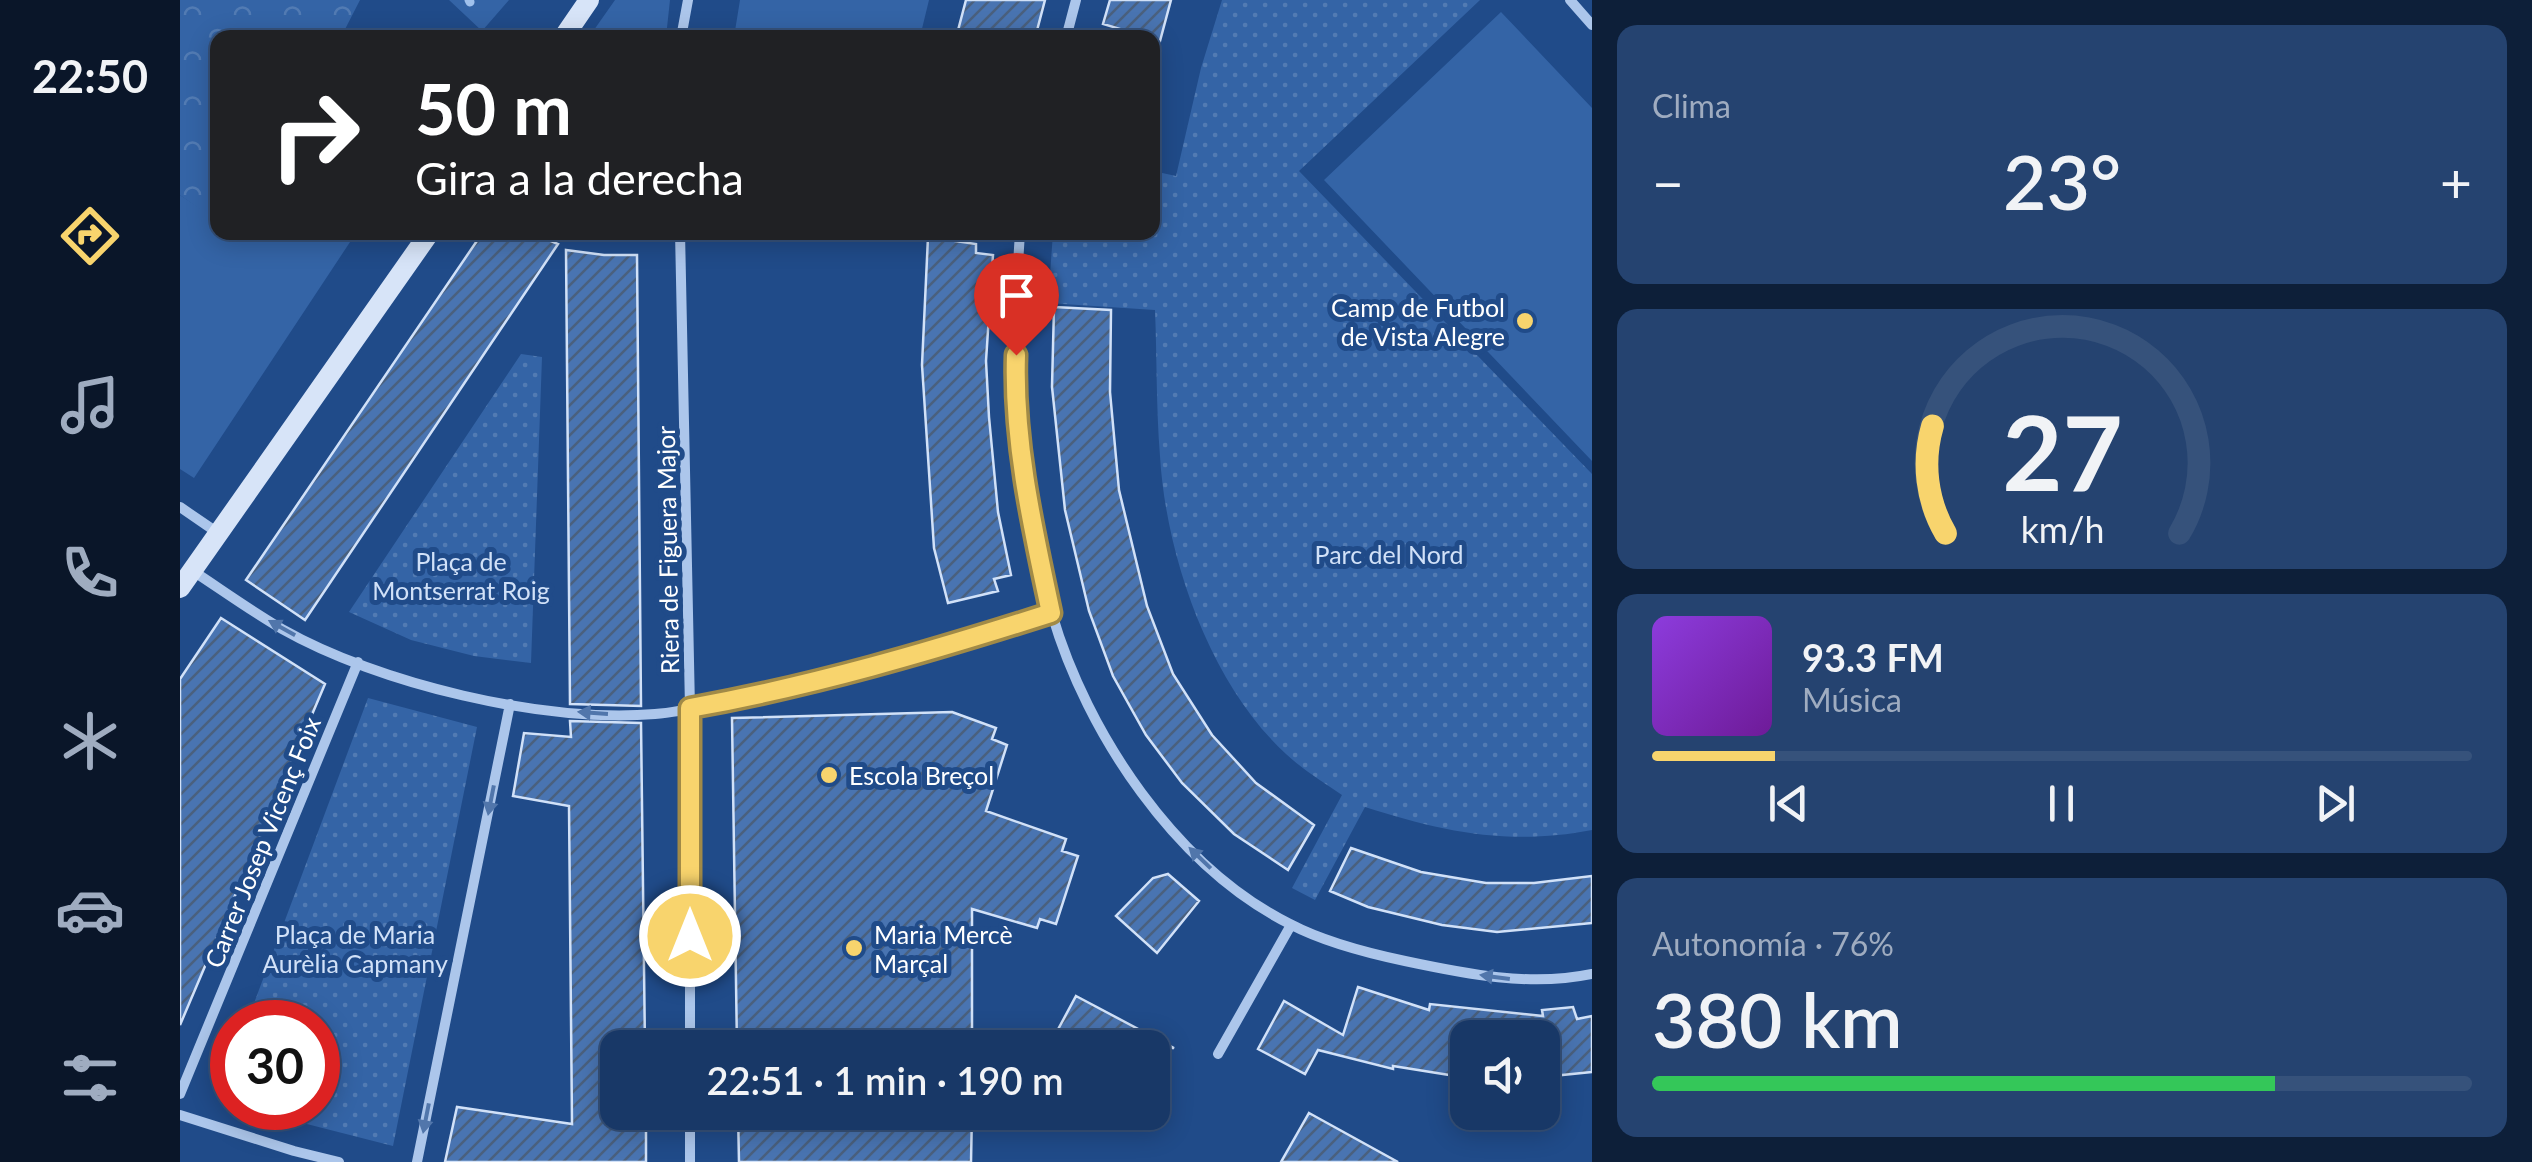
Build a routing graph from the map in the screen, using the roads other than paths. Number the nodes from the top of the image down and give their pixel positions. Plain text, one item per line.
1 (589, 0) edge
2 (688, 0) edge
3 (1076, 0) edge
4 (1576, 2) edge
5 (1592, 25) edge
6 (568, 30) edge
7 (683, 30) edge
8 (1068, 30) edge
9 (424, 240) edge
10 (680, 240) edge
11 (1020, 240) edge
12 (180, 507) edge
13 (219, 533) junction
14 (192, 570) junction
15 (180, 588) edge
16 (1051, 613) junction
17 (358, 662) junction
18 (510, 704) junction
19 (690, 708) junction
20 (1291, 925) junction
21 (1592, 974) edge
22 (690, 1030) edge
23 (1218, 1054) dead end
24 (180, 1094) edge
25 (180, 1115) edge
26 (690, 1130) edge
27 (339, 1162) edge
28 (417, 1162) edge
29 (690, 1162) edge

1 - 6 street
2 - 7 street
3 - 8 street
4 - 5 street
9 - 13 street
10 - 19 street, Riera de Figuera Major
11 - 16 street
12 - 13 street
13 - 14 street
14 - 15 street
17 -> 14 street
16 - 19 street
20 -> 16 street
17 - 18 street
17 - 24 street, Carrer Josep Vicenç Foix
19 -> 18 street
18 -> 28 street
19 - 22 street, Riera de Figuera Major
21 -> 20 street
20 - 23 street
25 - 27 street
26 - 29 street

